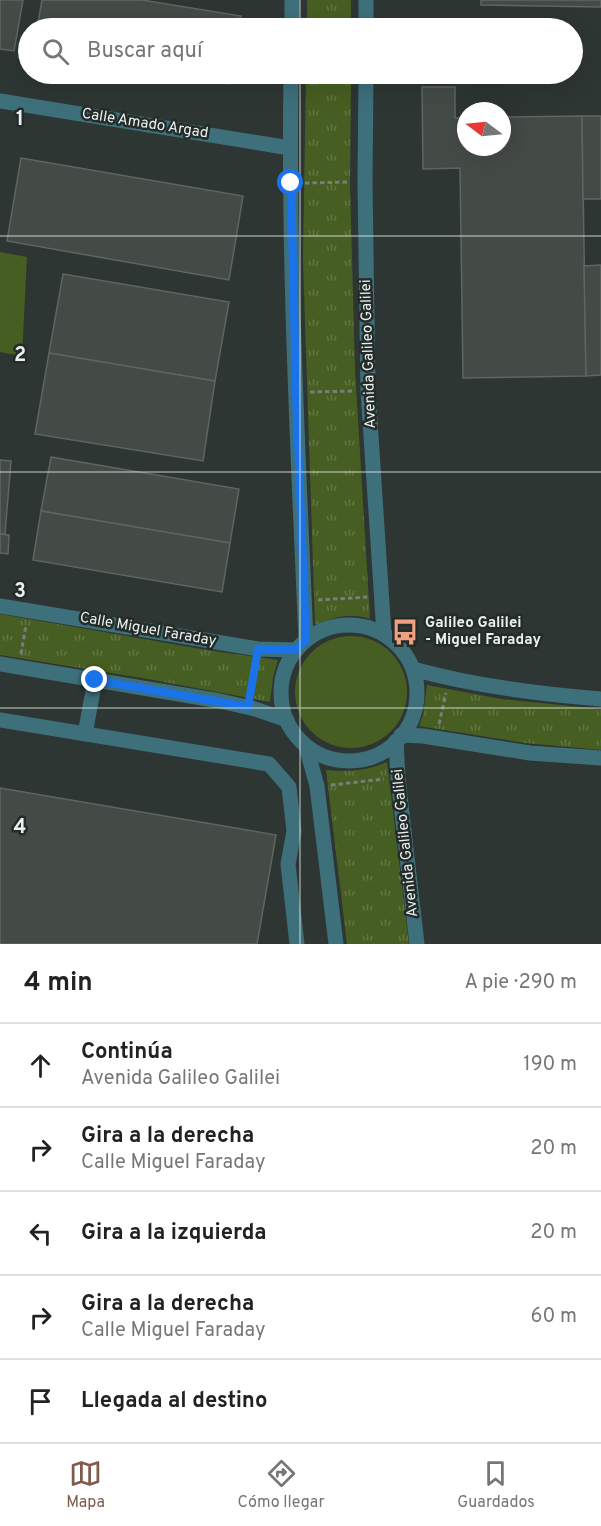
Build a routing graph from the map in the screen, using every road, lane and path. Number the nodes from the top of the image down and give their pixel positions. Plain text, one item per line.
1 (292, 0) edge
2 (366, 0) edge
3 (292, 18) edge
4 (366, 18) edge
5 (291, 84) edge
6 (366, 84) edge
7 (0, 101) edge
8 (290, 148) junction
9 (365, 182) junction
10 (291, 183) junction
11 (368, 390) junction
12 (296, 393) junction
13 (381, 596) junction
14 (304, 601) junction
15 (0, 606) edge
16 (28, 610) junction
17 (384, 634) junction
18 (301, 645) junction
19 (258, 649) junction
20 (0, 664) edge
21 (18, 667) junction
22 (412, 669) junction
23 (95, 680) junction
24 (449, 680) junction
25 (601, 699) edge
26 (248, 707) junction
27 (0, 720) edge
28 (287, 720) junction
29 (85, 734) junction
30 (399, 738) junction
31 (436, 738) junction
32 (306, 746) junction
33 (601, 758) edge
34 (398, 778) junction
35 (317, 786) junction
36 (297, 944) edge
37 (336, 944) edge
38 (417, 944) edge

1 - 3 street
2 - 4 street
5 - 8 street
6 - 9 street, Avenida Galileo Galilei
7 - 8 street, Calle Amado Argad
8 - 10 street
9 - 10 path
9 - 11 street, Avenida Galileo Galilei
10 - 12 street
11 - 12 path
11 - 13 street, Avenida Galileo Galilei
12 - 14 street
13 - 14 path
13 - 17 street, Avenida Galileo Galilei
14 - 18 street
15 - 16 street, Calle Miguel Faraday
16 - 19 street, Calle Miguel Faraday
16 - 21 path
17 - 18 street
17 - 22 street
18 - 19 street, Calle Miguel Faraday
18 - 28 street
19 - 26 path
20 - 21 street
21 - 23 street
22 - 24 street
22 - 30 street
23 - 26 street
23 - 29 street
24 - 25 street
24 - 31 path
26 - 28 street
27 - 29 street
28 - 32 street
29 - 36 street
30 - 31 street
30 - 32 street
30 - 34 street, Avenida Galileo Galilei
31 - 33 street
32 - 35 street
34 - 35 path
34 - 38 street, Avenida Galileo Galilei
35 - 37 street

